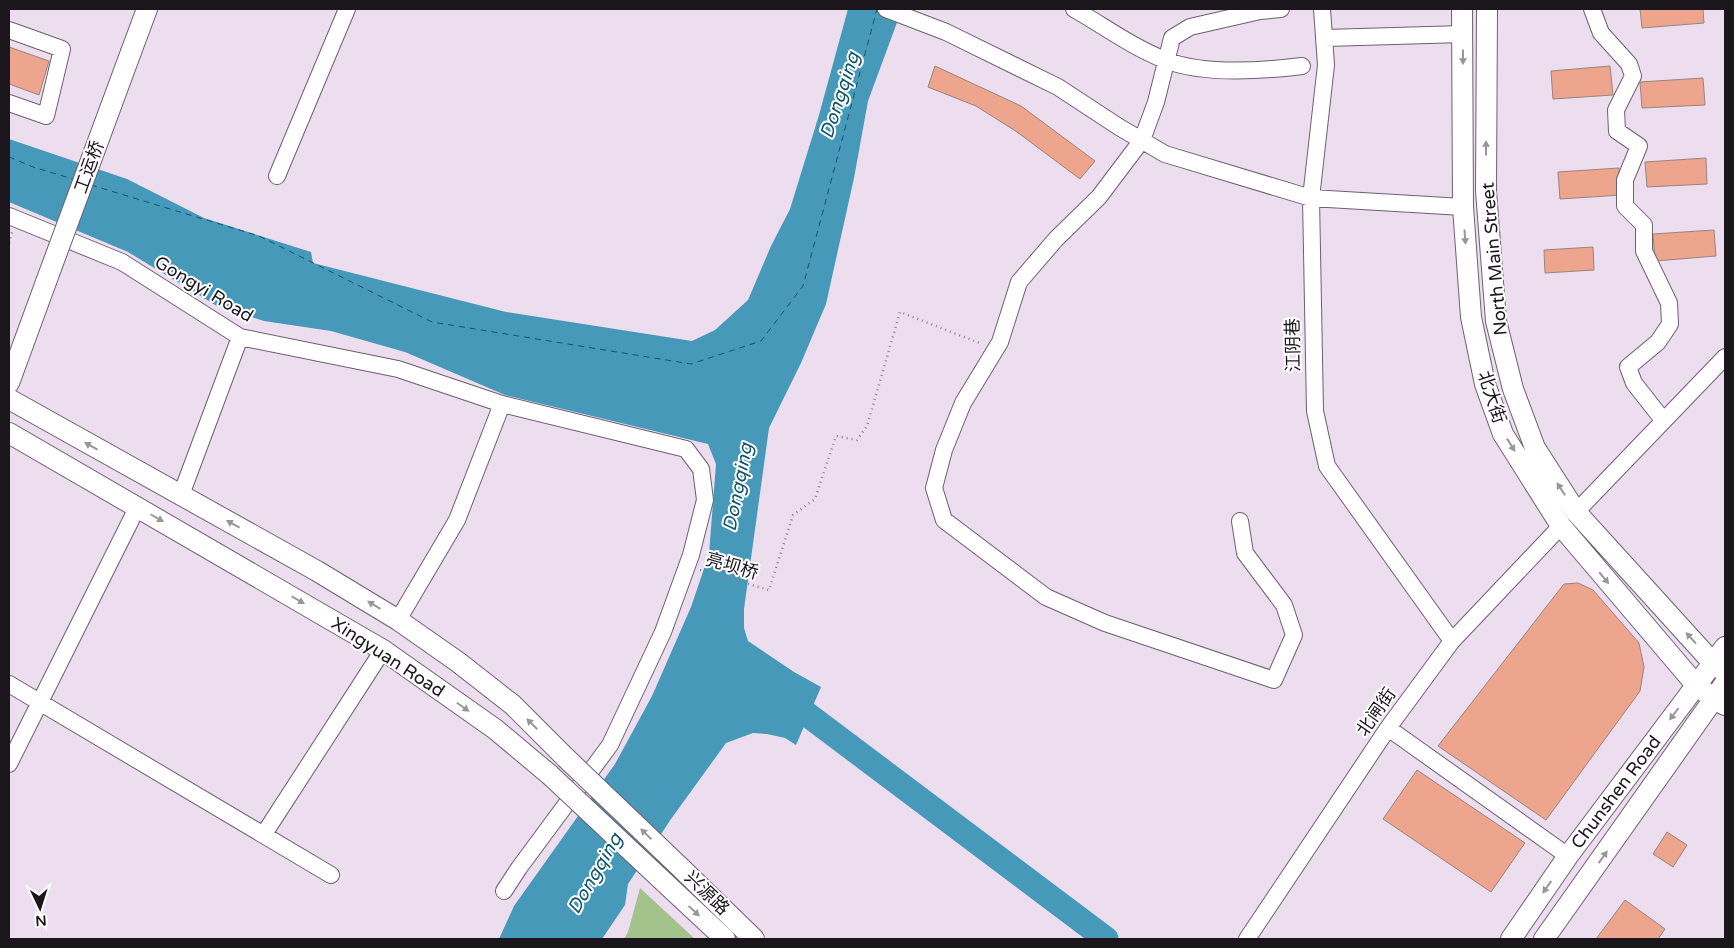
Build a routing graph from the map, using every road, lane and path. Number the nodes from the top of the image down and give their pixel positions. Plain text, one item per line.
1 (147, 9) edge
2 (346, 9) edge
3 (886, 9) edge
4 (1074, 9) edge
5 (1281, 9) edge
6 (1322, 9) edge
7 (1462, 9) edge
8 (1487, 9) edge
9 (1592, 9) edge
10 (9, 30) edge
11 (1463, 34) junction
12 (1325, 38) junction
13 (1166, 60) junction
14 (1302, 66) dead end
15 (9, 103) edge
16 (1142, 140) junction
17 (277, 176) dead end
18 (1311, 198) junction
19 (1463, 208) junction
20 (9, 216) edge
21 (240, 337) junction
22 (995, 350) junction
23 (1725, 357) edge
24 (9, 383) edge
25 (9, 400) edge
26 (502, 404) junction
27 (1663, 420) junction
28 (9, 433) edge
29 (181, 495) junction
30 (138, 506) junction
31 (1576, 512) junction
32 (1240, 521) dead end
33 (1561, 526) junction
34 (687, 566) junction
35 (398, 620) junction
36 (1452, 641) junction
37 (383, 650) junction
38 (1721, 661) edge
39 (1725, 683) edge
40 (9, 684) edge
41 (1696, 685) junction
42 (1719, 702) edge
43 (39, 703) junction
44 (1388, 728) junction
45 (9, 764) edge
46 (264, 834) junction
47 (1568, 856) junction
48 (681, 868) joint
49 (331, 875) dead end
50 (504, 892) dead end
51 (725, 939) edge
52 (754, 939) edge
53 (1247, 939) edge
54 (1510, 939) edge
55 (1544, 939) edge

1 - 24 main road, 工运桥, bridge
2 - 17 street
3 - 16 street
4 - 13 street
5 - 13 street
6 - 12 street, 江阴巷
7 - 11 main road, 北大街
31 -> 8 main road, North Main Street
9 - 27 street
10 - 15 street
11 - 12 street
11 -> 19 main road, 北大街
12 - 18 street, 江阴巷
13 - 14 street
13 - 16 street
16 - 18 street
16 - 22 street
18 - 19 street
18 - 36 street, 江阴巷
19 -> 33 main road, 北大街
20 - 21 street, Gongyi Road
21 - 26 street, Gongyi Road
21 - 29 street
22 - 32 street
22 - 34 path, 亮坝桥
23 - 27 street
29 -> 25 main road, Xingyuan Road
26 - 34 street, Gongyi Road
26 - 35 street
27 - 31 street
28 - 30 main road, Xingyuan Road
35 -> 29 main road, Xingyuan Road
30 -> 37 main road, Xingyuan Road
30 - 43 street
38 -> 31 main road, North Main Street
33 - 36 street, 北闸街
33 -> 41 main road, 北大街
34 - 50 street, Gongyi Road
48 -> 35 main road, Xingyuan Road, bridge
36 - 44 street, 北闸街
37 - 46 street
37 -> 51 main road, Xingyuan Road, bridge
38 - 41 main road, Chunshen Road
39 - 42 main road, Chunshen Road
40 - 43 street
41 - 42 main road, 北大街
41 -> 47 main road, Chunshen Road
55 -> 42 main road, Chunshen Road
43 - 45 street
43 - 46 street
44 - 47 street
44 - 53 street, 北闸街
46 - 49 street
47 -> 54 main road, Chunshen Road
48 - 52 main road, 兴源路

